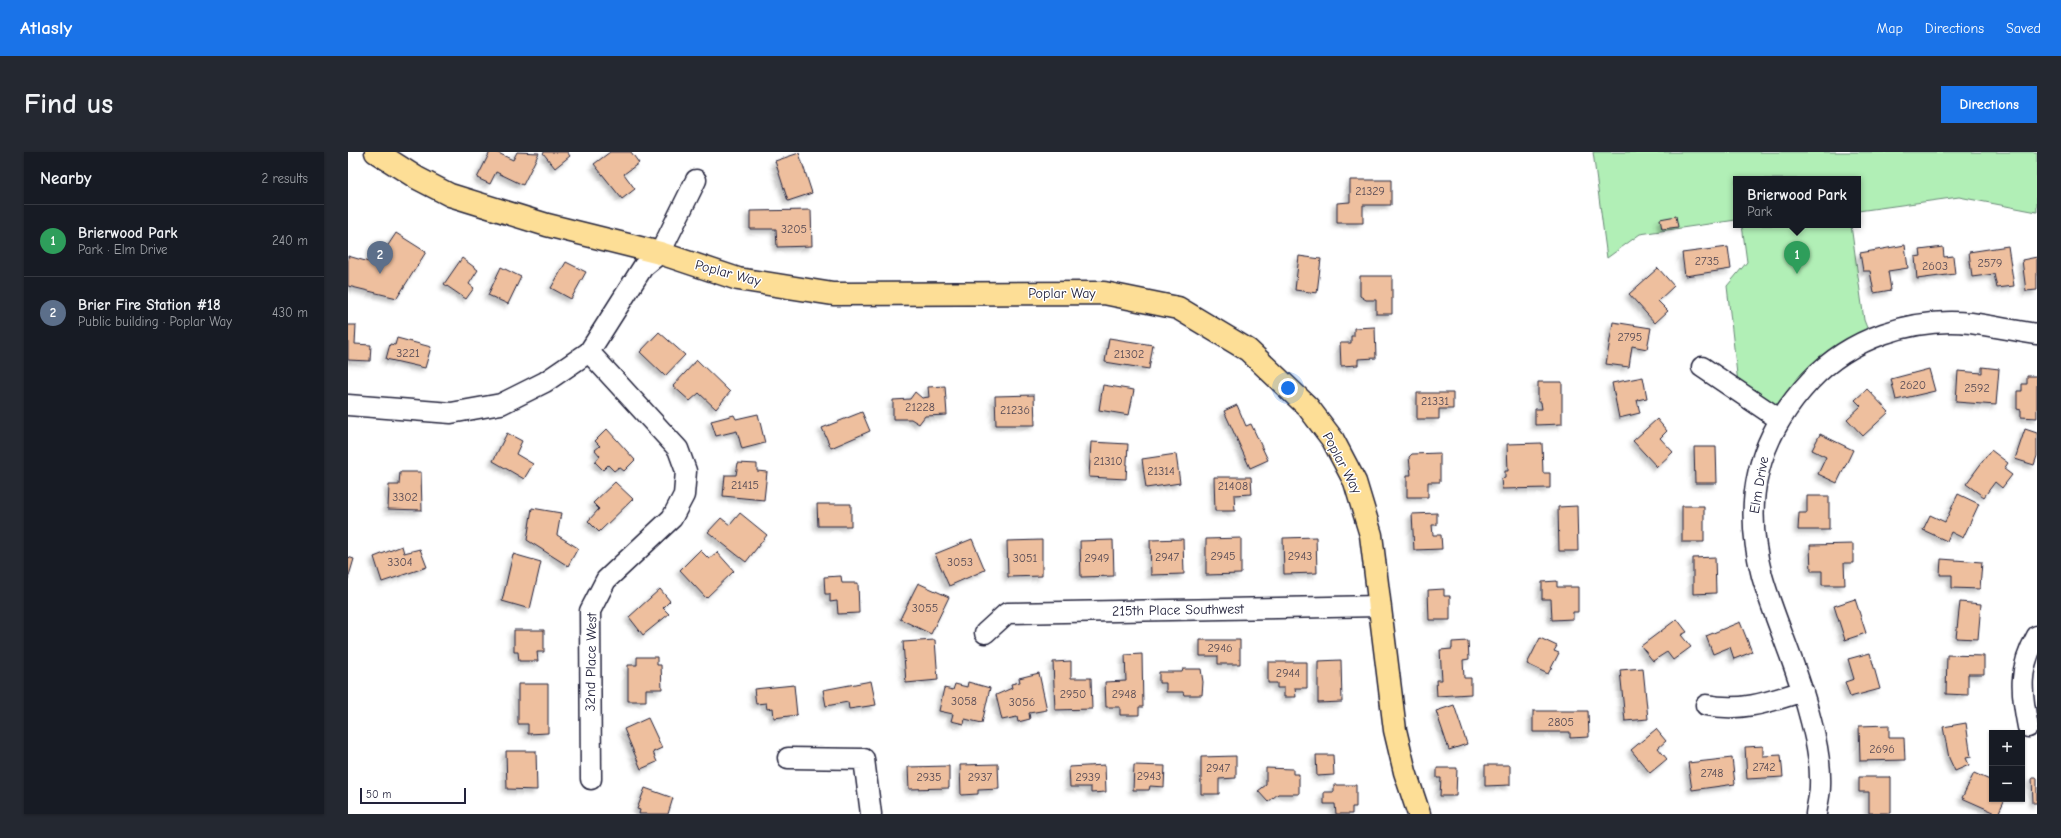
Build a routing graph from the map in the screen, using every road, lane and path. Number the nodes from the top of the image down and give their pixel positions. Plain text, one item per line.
1 (376, 152) edge
2 (696, 180) dead end
3 (660, 254) junction
4 (2037, 334) edge
5 (589, 352) junction
6 (1702, 367) dead end
7 (348, 405) edge
8 (1779, 419) junction
9 (1380, 606) junction
10 (985, 634) dead end
11 (2037, 636) edge
12 (1803, 691) junction
13 (1706, 705) dead end
14 (2028, 727) dead end
15 (788, 758) dead end
16 (591, 779) dead end
17 (871, 814) edge
18 (1419, 814) edge
19 (1816, 814) edge

1 - 3 main road, Poplar Way
2 - 3 street
3 - 5 street
3 - 9 main road, Poplar Way
4 - 8 street, Elm Drive
5 - 7 street
5 - 16 street, 32nd Place West
6 - 8 street
8 - 12 street, Elm Drive
9 - 10 street, 215th Place Southwest
9 - 18 main road, Poplar Way
11 - 14 street
12 - 13 street
12 - 19 street, Elm Drive
15 - 17 street

